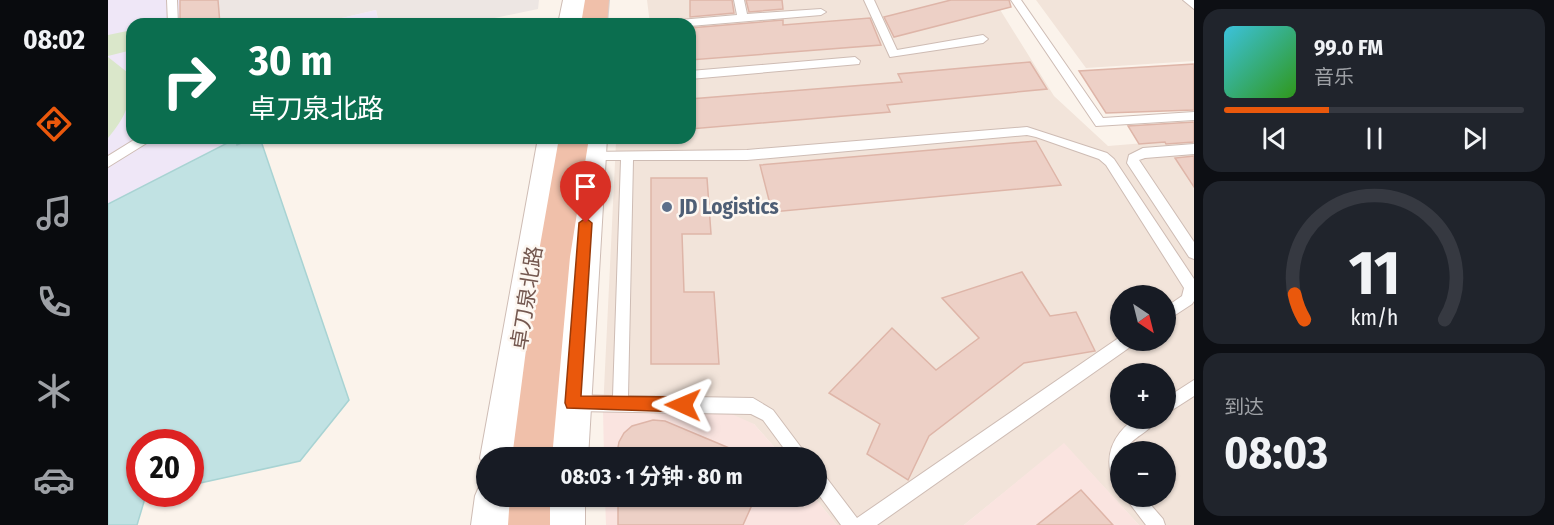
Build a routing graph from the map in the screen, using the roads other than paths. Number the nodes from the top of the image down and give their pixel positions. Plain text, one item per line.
1 (172, 0) edge
2 (575, 0) edge
3 (597, 0) edge
4 (608, 0) edge
5 (739, 0) edge
6 (869, 0) edge
7 (1016, 0) edge
8 (1188, 0) edge
9 (1194, 6) edge
10 (821, 12) dead end
11 (173, 18) edge
12 (572, 18) edge
13 (595, 18) edge
14 (606, 18) edge
15 (743, 18) junction
16 (696, 22) edge
17 (983, 39) dead end
18 (855, 61) dead end
19 (696, 74) edge
20 (1194, 116) edge
21 (136, 144) edge
22 (552, 144) edge
23 (586, 144) edge
24 (1194, 149) edge
25 (627, 155) junction
26 (108, 162) edge
27 (1194, 253) edge
28 (1176, 307) edge
29 (1112, 351) edge
30 (1194, 387) edge
31 (1176, 400) edge
32 (573, 403) junction
33 (620, 404) junction
34 (1135, 429) edge
35 (1120, 441) edge
36 (502, 447) edge
37 (533, 447) edge
38 (569, 447) edge
39 (793, 447) edge
40 (827, 492) edge
41 (494, 507) edge
42 (530, 507) edge
43 (565, 507) edge
44 (1141, 507) edge
45 (492, 525) edge
46 (529, 525) edge
47 (564, 525) edge
48 (852, 525) edge
49 (862, 525) edge
50 (1157, 525) edge

1 - 11 lane
2 - 12 street
3 - 13 highway
4 - 14 street
5 - 15 lane
6 - 17 lane
7 - 20 lane
8 - 9 lane
10 - 15 lane
15 - 16 lane
18 - 19 lane
21 - 26 lane
22 - 36 street, 卓刀泉北路
23 - 25 lane
23 - 32 street
23 - 37 highway
24 - 27 lane
25 - 28 lane
25 - 33 lane
29 - 49 lane
30 - 31 lane
32 - 33 lane
32 - 38 street
33 - 39 lane
34 - 35 lane
40 - 48 lane
41 - 45 street
42 - 46 highway
43 - 47 street
44 - 50 lane

